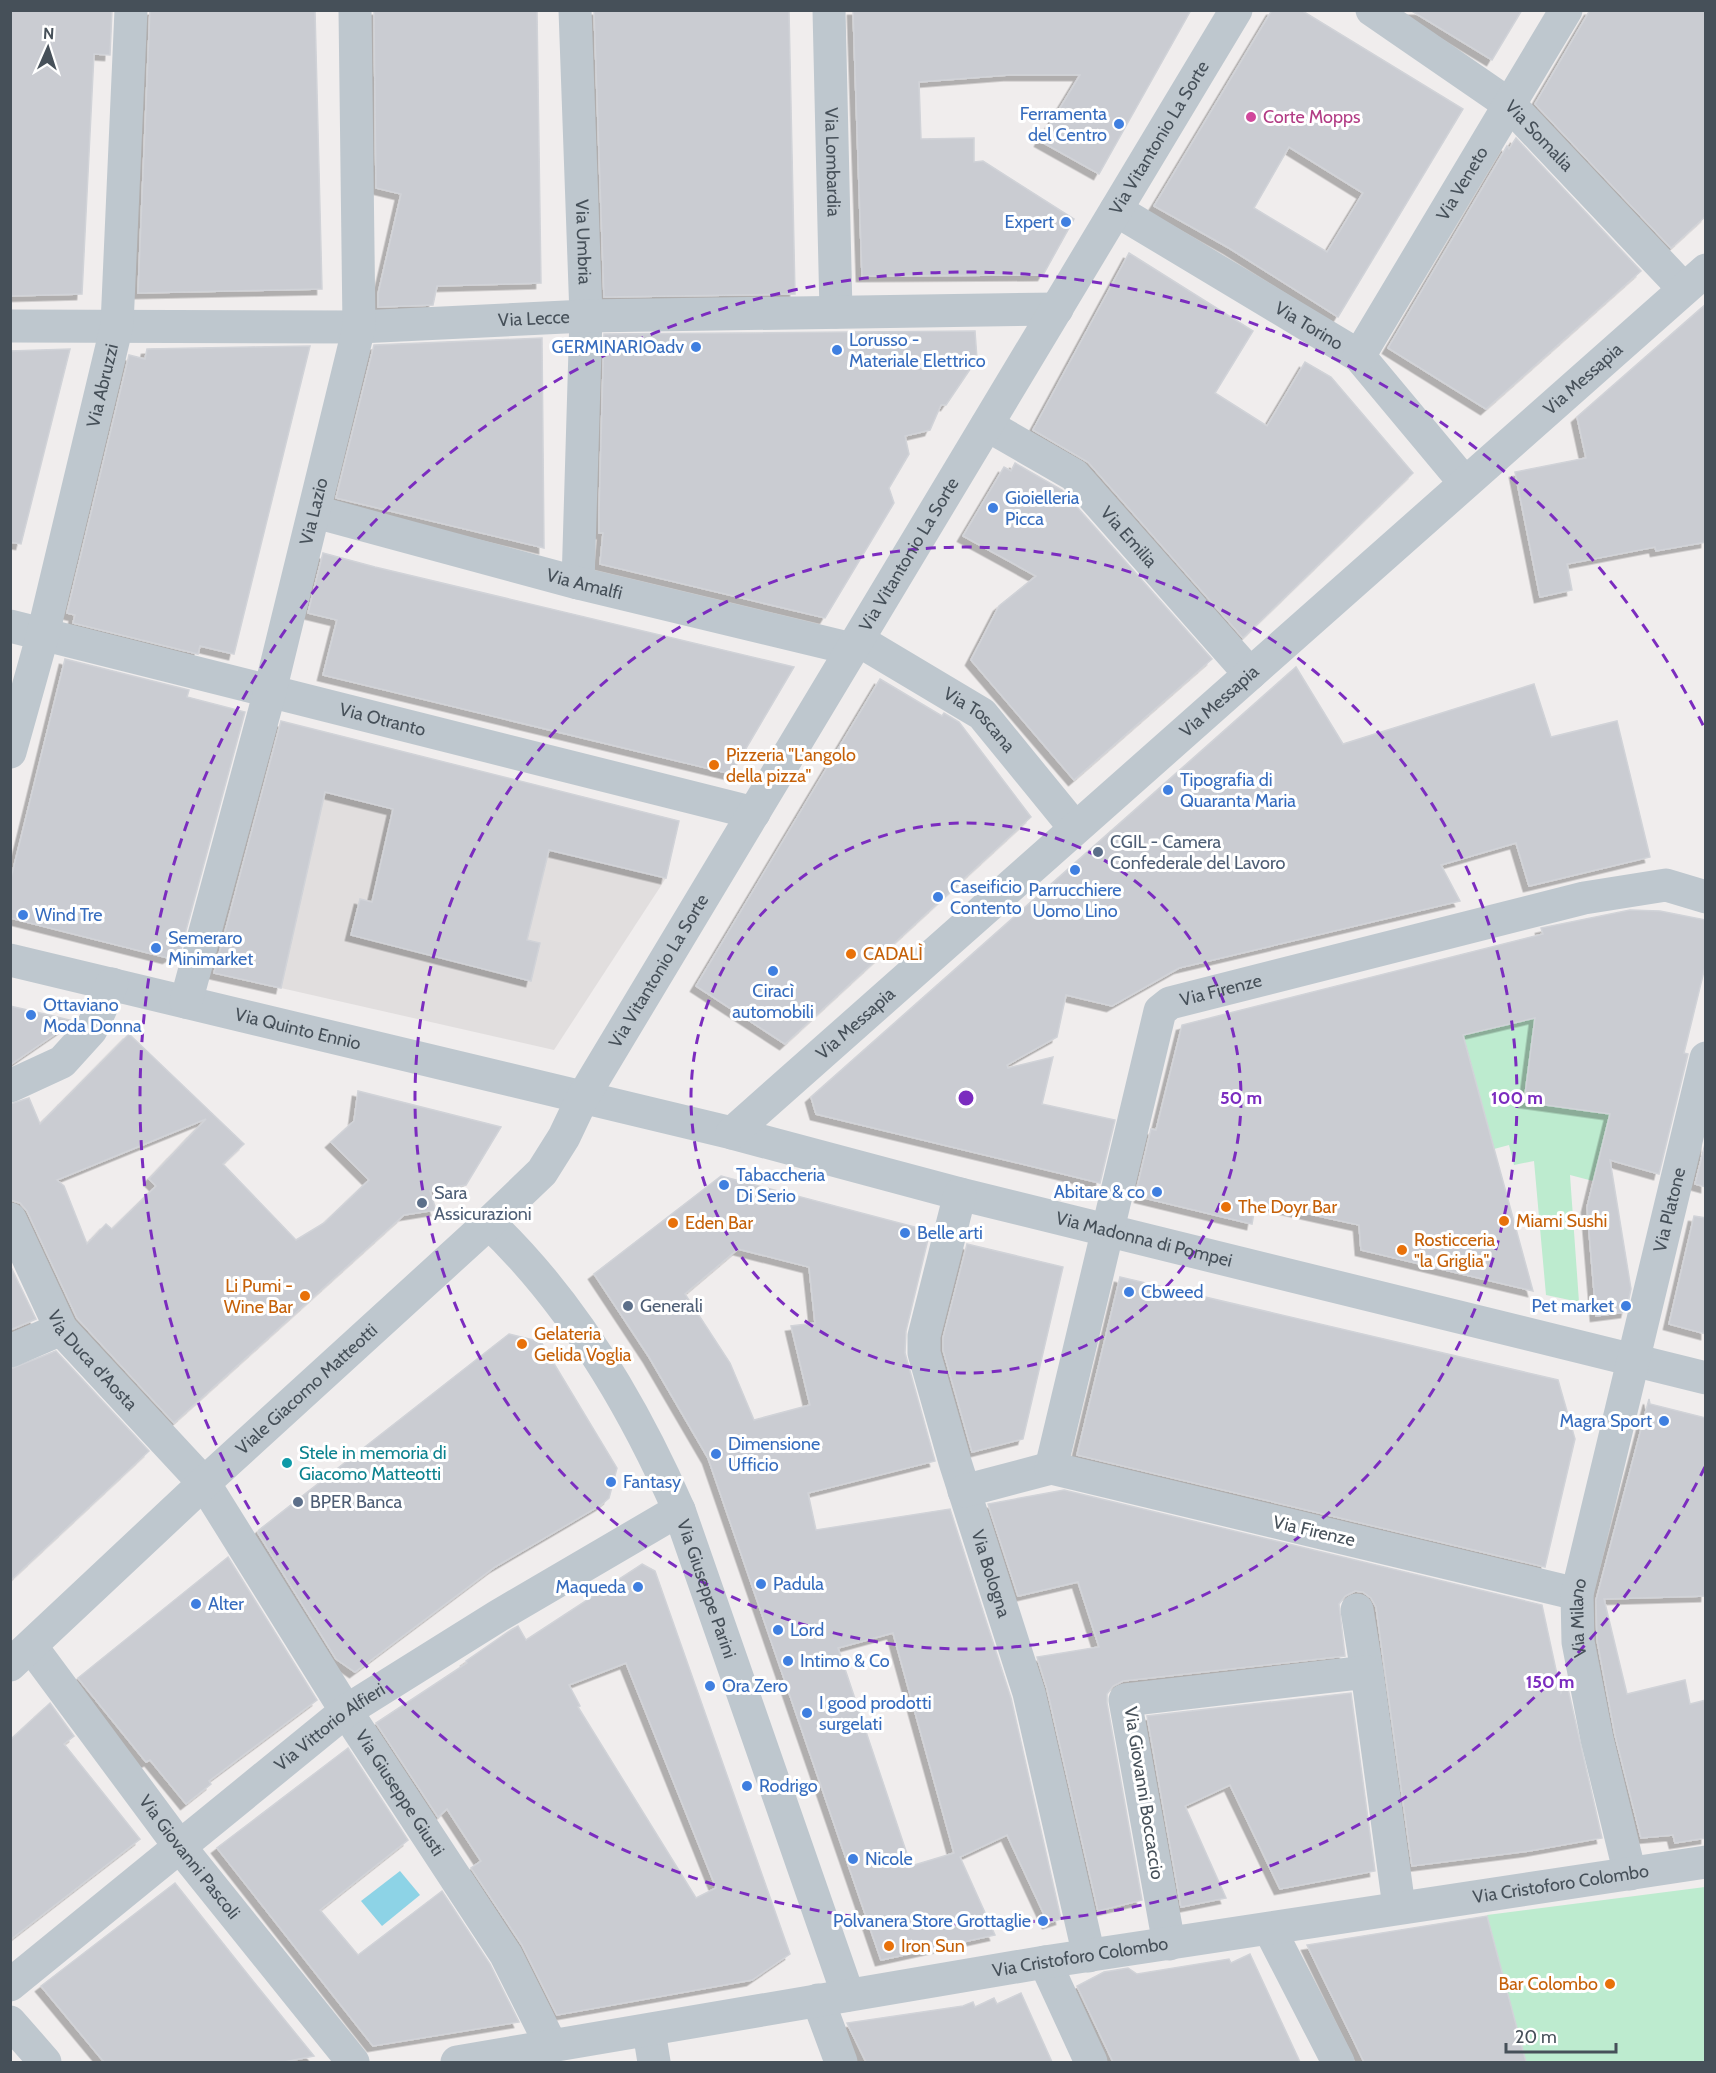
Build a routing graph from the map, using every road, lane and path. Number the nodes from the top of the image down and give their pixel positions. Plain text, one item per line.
1 (131, 10) edge
2 (355, 10) edge
3 (575, 10) edge
4 (829, 10) edge
5 (1236, 10) edge
6 (1372, 10) edge
7 (1566, 10) edge
8 (1510, 105) junction
9 (1116, 210) junction
10 (1694, 280) edge
11 (1057, 309) junction
12 (836, 312) junction
13 (586, 316) junction
14 (117, 325) junction
15 (10, 326) edge
16 (359, 327) junction
17 (1359, 356) junction
18 (987, 426) junction
19 (1465, 483) junction
20 (316, 512) junction
21 (578, 583) junction
22 (10, 626) edge
23 (43, 634) junction
24 (855, 645) junction
25 (1250, 674) junction
26 (270, 691) junction
27 (10, 752) edge
28 (754, 813) junction
29 (1075, 828) junction
30 (1706, 897) edge
31 (10, 960) edge
32 (112, 984) junction
33 (186, 1002) junction
34 (1706, 1058) edge
35 (10, 1086) edge
36 (583, 1097) junction
37 (732, 1133) junction
38 (960, 1194) junction
39 (10, 1219) edge
40 (489, 1223) junction
41 (1109, 1230) junction
42 (61, 1329) junction
43 (10, 1351) edge
44 (1633, 1360) junction
45 (1706, 1378) edge
46 (1051, 1468) junction
47 (204, 1483) junction
48 (964, 1491) junction
49 (679, 1510) junction
50 (1577, 1594) junction
51 (1356, 1610) dead end
52 (21, 1655) edge
53 (1367, 1672) junction
54 (346, 1711) junction
55 (180, 1847) junction
56 (1706, 1862) edge
57 (1630, 1874) junction
58 (1399, 1907) junction
59 (1270, 1930) junction
60 (1169, 1944) junction
61 (1089, 1956) junction
62 (1045, 1962) junction
63 (10, 1985) edge
64 (833, 1998) junction
65 (10, 2022) edge
66 (649, 2031) junction
67 (551, 2045) junction
68 (45, 2062) edge
69 (353, 2062) edge
70 (457, 2062) edge
71 (654, 2062) edge
72 (841, 2062) edge
73 (1091, 2062) edge
74 (1338, 2062) edge

1 - 14 street, Via Abruzzi
2 - 16 street, Via Lazio
3 - 13 street, Via Umbria
4 - 12 street, Via Lombardia
5 - 9 street, Via Vitantonio La Sorte
6 - 8 street, Via Somalia
7 - 8 street, Via Veneto
8 - 10 street, Via Somalia
8 - 17 street, Via Veneto
9 - 11 street, Via Vitantonio La Sorte
9 - 17 street, Via Torino
10 - 19 street, Via Messapia
11 - 12 street, Via Lecce
11 - 18 street, Via Vitantonio La Sorte
12 - 13 street, Via Lecce
13 - 16 street, Via Lecce
13 - 21 street, Via Umbria
14 - 15 street, Via Lecce
14 - 16 street, Via Lecce
14 - 23 street, Via Abruzzi
16 - 20 street, Via Lazio
17 - 19 street, Via Torino
18 - 24 street, Via Vitantonio La Sorte
18 - 25 street, Via Emilia
19 - 25 street, Via Messapia
20 - 21 street, Via Amalfi
20 - 26 street, Via Lazio
21 - 24 street, Via Amalfi
22 - 23 street, Via Otranto
23 - 26 street, Via Otranto
23 - 27 street, Via Abruzzi
24 - 28 street, Via Vitantonio La Sorte
24 - 29 street, Via Toscana
25 - 29 street, Via Messapia
26 - 28 street, Via Otranto
26 - 33 street, Via Lazio
28 - 36 street, Via Vitantonio La Sorte
29 - 37 street, Via Messapia
30 - 41 street, Via Firenze
31 - 32 street, Via Quinto Ennio
32 - 33 street, Via Quinto Ennio
32 - 35 street
33 - 36 street, Via Quinto Ennio
34 - 44 street, Via Platone
36 - 37 street, Via Madonna di Pompei
36 - 40 street, Viale Giacomo Matteotti
37 - 38 street, Via Madonna di Pompei
38 - 41 street, Via Madonna di Pompei
38 - 48 street, Via Bologna
39 - 42 street, Via Duca d'Aosta
40 - 47 street, Viale Giacomo Matteotti
40 - 49 street, Via Giuseppe Parini
41 - 44 street, Via Madonna di Pompei
41 - 46 street, Via Firenze
42 - 43 street
42 - 47 street, Via Duca d'Aosta
44 - 45 street, Via Madonna di Pompei
44 - 50 street, Via Milano
46 - 48 street, Via Firenze
46 - 50 street, Via Firenze
47 - 52 street, Viale Giacomo Matteotti
47 - 54 street, Via Giuseppe Giusti
48 - 61 street, Via Bologna
49 - 54 street, Via Vittorio Alfieri
49 - 64 street, Via Giuseppe Parini
50 - 57 street, Via Milano
51 - 53 street
52 - 55 street, Via Giovanni Pascoli
53 - 58 street
53 - 60 street, Via Giovanni Boccaccio
54 - 55 street, Via Vittorio Alfieri
54 - 67 street, Via Giuseppe Giusti
55 - 63 street, Via Vittorio Alfieri
55 - 69 street, Via Giovanni Pascoli
56 - 57 street, Via Cristoforo Colombo
57 - 58 street, Via Cristoforo Colombo
58 - 59 street, Via Cristoforo Colombo
59 - 60 street, Via Cristoforo Colombo
59 - 74 street
60 - 61 street, Via Cristoforo Colombo
61 - 62 street, Via Cristoforo Colombo
62 - 64 street, Via Cristoforo Colombo
62 - 73 street
64 - 66 street, Via Cristoforo Colombo
64 - 72 street, Via Giuseppe Parini
65 - 68 street
66 - 67 street, Via Cristoforo Colombo
66 - 71 street
67 - 70 street, Via Cristoforo Colombo

